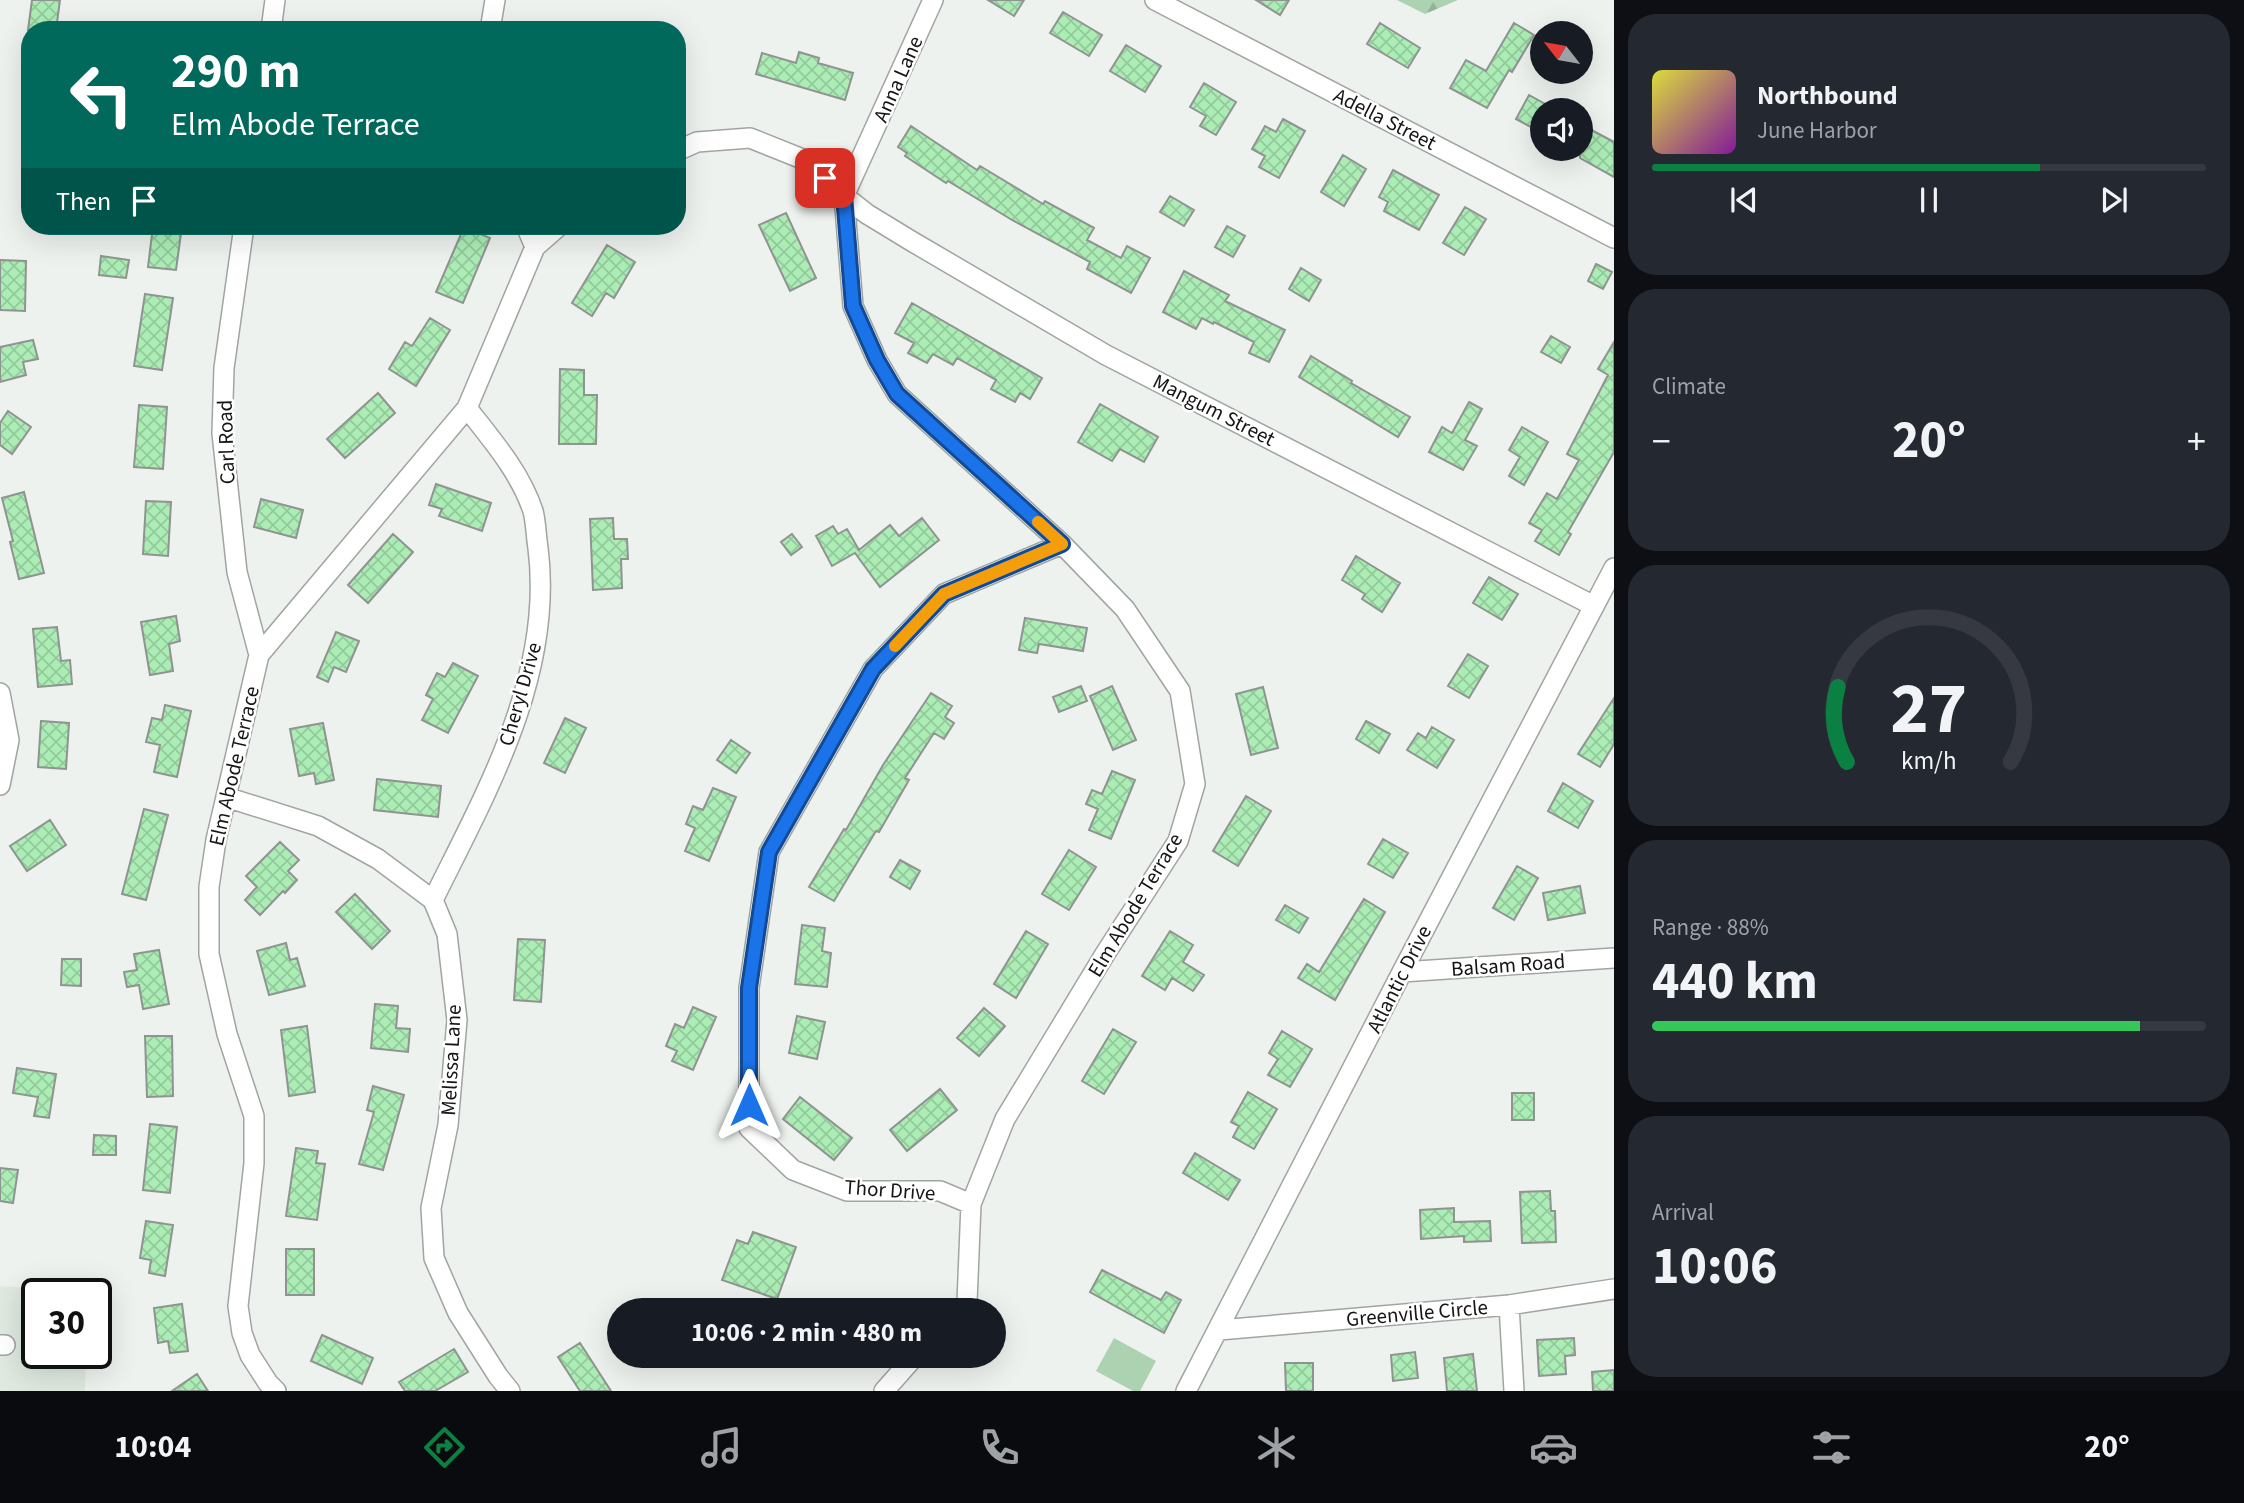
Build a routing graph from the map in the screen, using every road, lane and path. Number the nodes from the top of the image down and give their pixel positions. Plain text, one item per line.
1 (275, 0) edge
2 (495, 0) edge
3 (933, 0) edge
4 (1155, 0) edge
5 (272, 21) edge
6 (492, 21) edge
7 (686, 146) edge
8 (844, 196) junction
9 (243, 235) edge
10 (529, 235) edge
11 (548, 235) edge
12 (1614, 238) edge
13 (534, 247) junction
14 (467, 408) junction
15 (1062, 544) junction
16 (1614, 568) edge
17 (1594, 606) junction
18 (259, 655) junction
19 (0, 693) edge
20 (0, 785) edge
21 (226, 797) junction
22 (433, 900) junction
23 (1614, 958) edge
24 (1402, 972) junction
25 (971, 1204) junction
26 (1614, 1289) edge
27 (967, 1298) edge
28 (1508, 1305) junction
29 (1219, 1330) junction
30 (904, 1368) edge
31 (276, 1391) edge
32 (510, 1391) edge
33 (884, 1391) edge
34 (1186, 1391) edge
35 (1514, 1391) edge

1 - 5 street
2 - 6 street
3 - 8 street, Anna Lane
4 - 12 street, Adella Street
7 - 8 street
8 - 15 street, Elm Abode Terrace
8 - 17 street, Mangum Street
9 - 18 street, Carl Road
10 - 13 street
11 - 13 street, Elm Abode Terrace
13 - 14 street, Elm Abode Terrace
14 - 18 street, Elm Abode Terrace
14 - 22 street, Cheryl Drive
15 - 25 street, Elm Abode Terrace
15 - 25 street, Thor Drive
16 - 17 street, Atlantic Drive
17 - 24 street, Atlantic Drive
18 - 21 street, Elm Abode Terrace
19 - 20 street
21 - 22 street
21 - 31 street, Elm Abode Terrace
22 - 32 street, Melissa Lane
23 - 24 street, Balsam Road
24 - 29 street, Atlantic Drive
25 - 27 street, Elm Abode Terrace
26 - 28 street, Greenville Circle
28 - 29 street, Greenville Circle
28 - 35 street
29 - 34 street, Atlantic Drive
30 - 33 street

